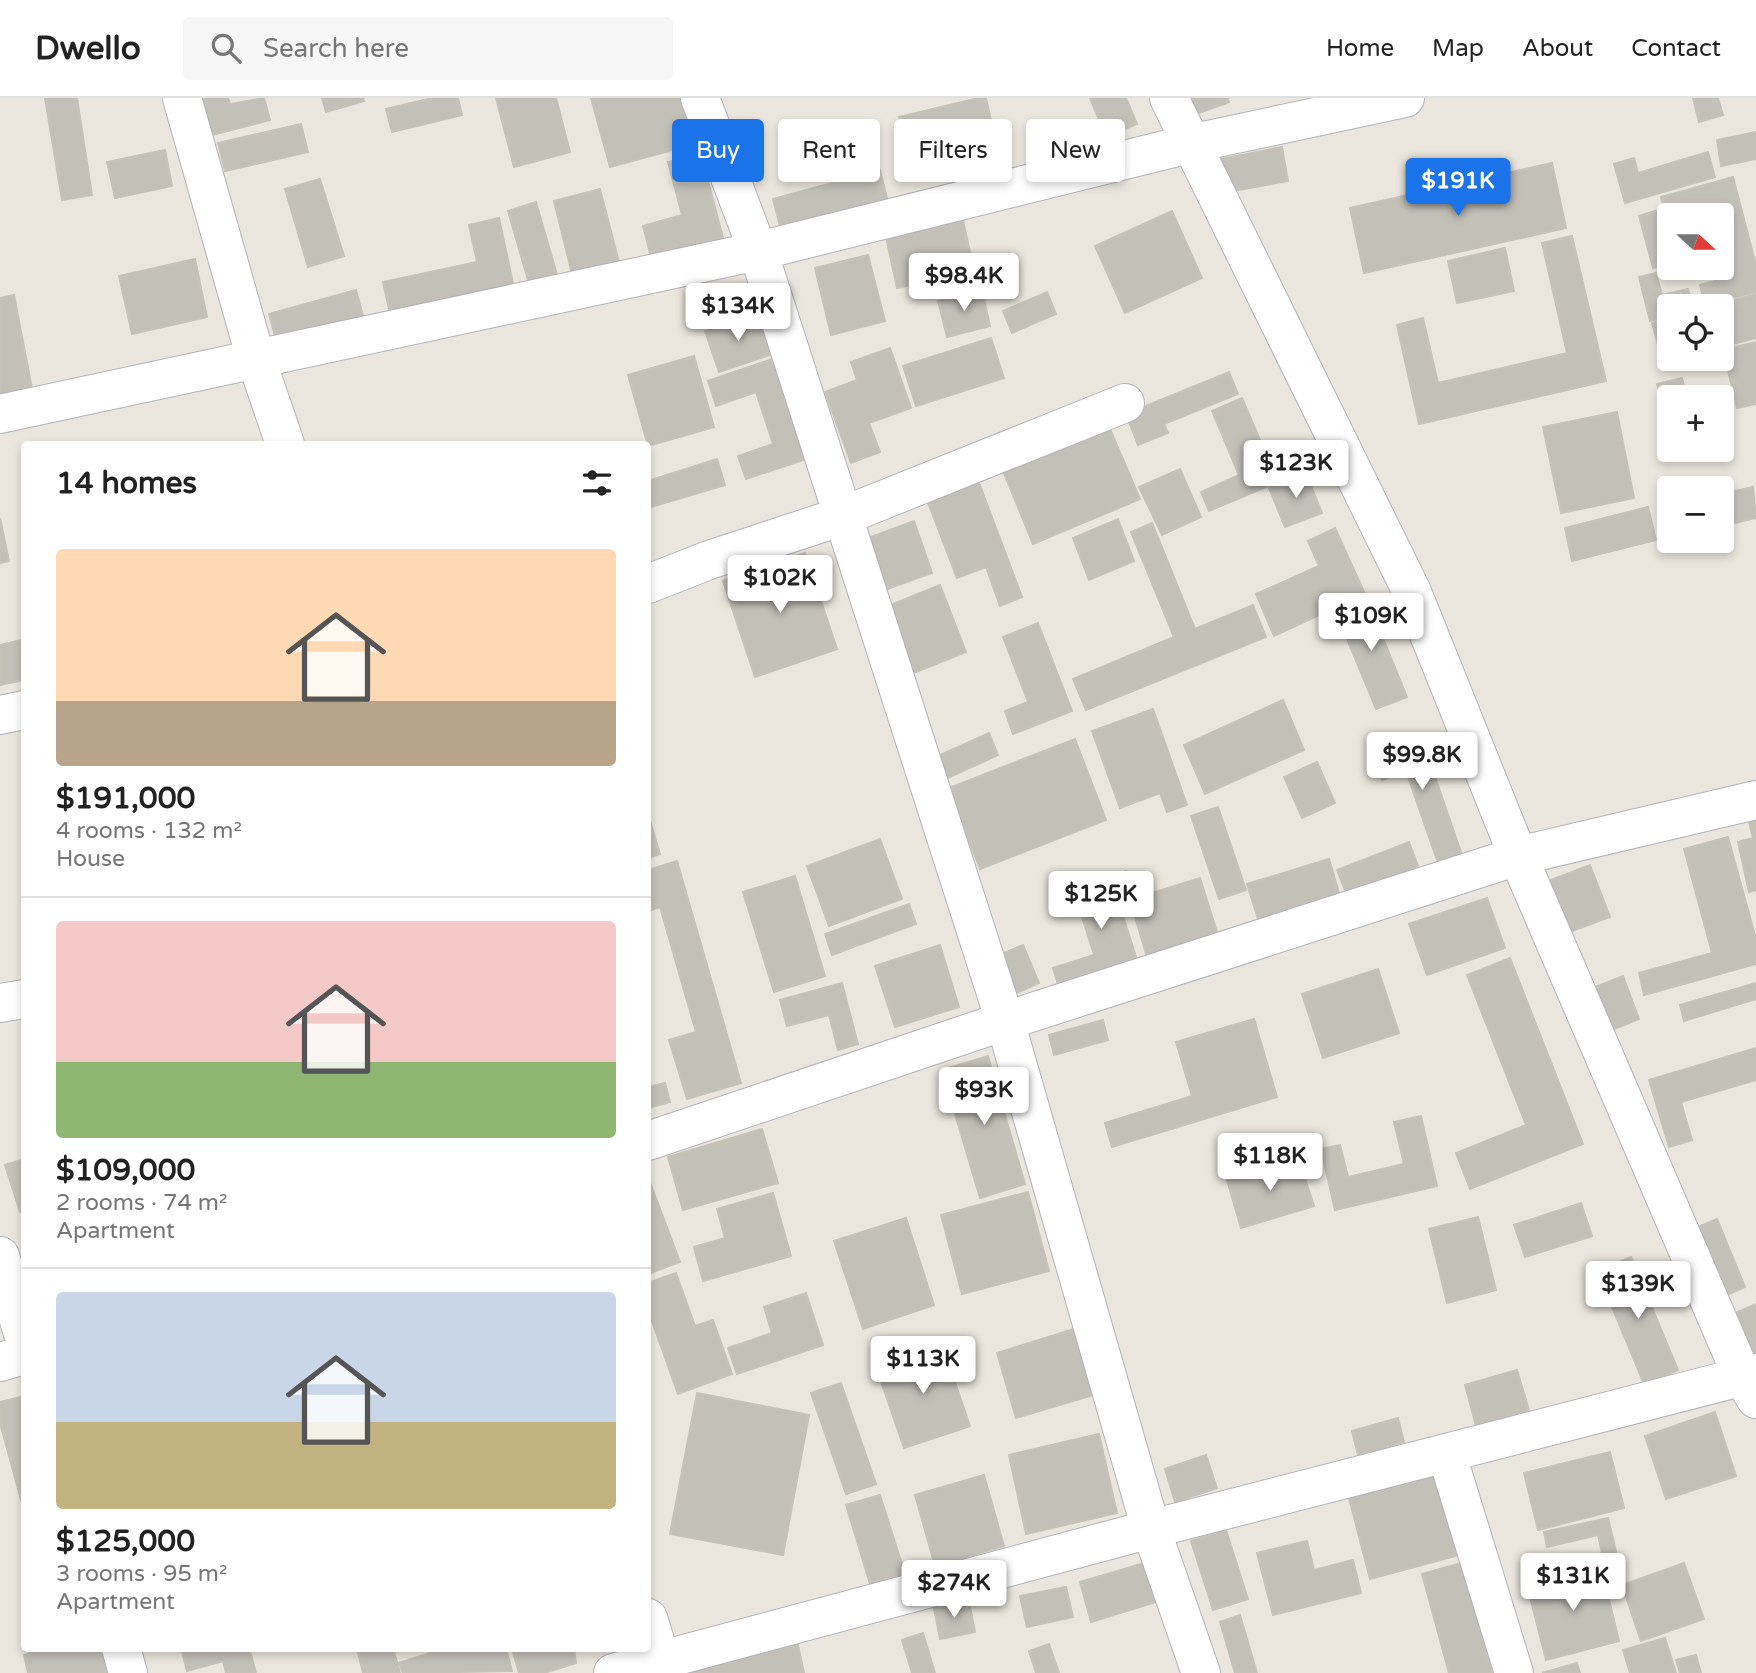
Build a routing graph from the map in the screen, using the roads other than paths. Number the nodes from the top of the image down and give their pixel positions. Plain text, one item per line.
1 (182, 98) edge
2 (701, 98) edge
3 (1169, 98) edge
4 (1405, 98) edge
5 (1189, 144) junction
6 (758, 251) junction
7 (256, 359) junction
8 (1125, 403) dead end
9 (0, 414) edge
10 (284, 441) edge
11 (843, 516) junction
12 (651, 583) edge
13 (21, 711) edge
14 (0, 715) edge
15 (1756, 800) edge
16 (1518, 856) junction
17 (21, 1000) edge
18 (0, 1003) edge
19 (1005, 1021) junction
20 (651, 1140) edge
21 (0, 1256) edge
22 (21, 1327) edge
23 (21, 1356) edge
24 (0, 1362) edge
25 (1751, 1383) edge
26 (1447, 1455) junction
27 (1151, 1529) junction
28 (651, 1628) edge
29 (122, 1652) edge
30 (663, 1666) edge
31 (128, 1673) edge
32 (612, 1673) edge
33 (1201, 1673) edge
34 (1514, 1673) edge

1 - 7 street
2 - 6 street
3 - 5 street
4 - 5 street
5 - 6 street
5 - 16 street
6 - 7 street
6 - 11 street
7 - 9 street
7 - 10 street
8 - 11 street
11 - 12 street
11 - 19 street
13 - 14 street
15 - 16 street
16 - 19 street
16 - 25 street
17 - 18 street
19 - 20 street
19 - 27 street
21 - 22 street
23 - 24 street
25 - 26 street
26 - 27 street
26 - 34 street
27 - 30 street
27 - 33 street
28 - 30 street
29 - 31 street
30 - 32 street

